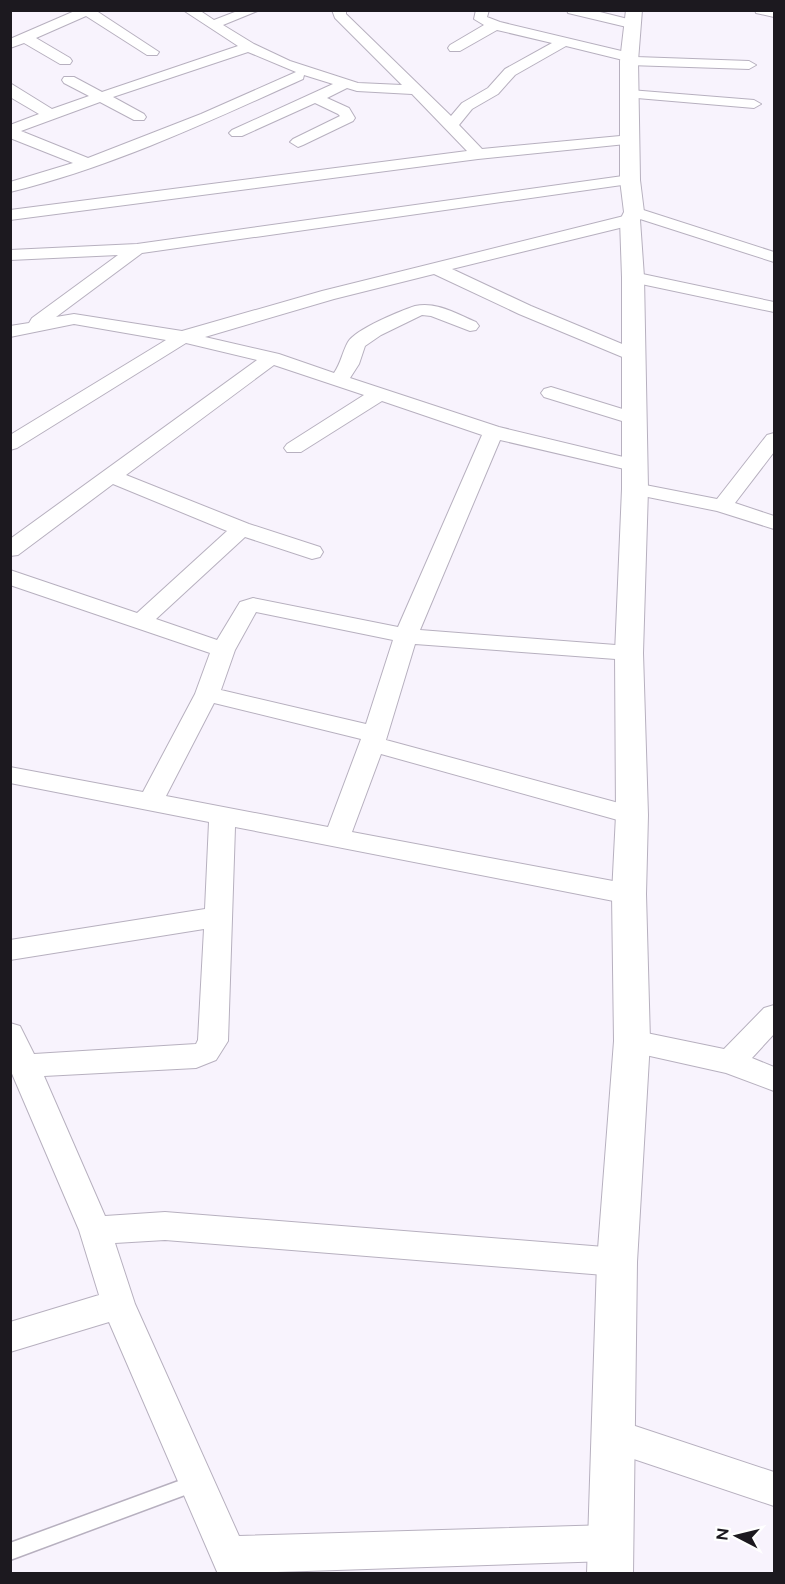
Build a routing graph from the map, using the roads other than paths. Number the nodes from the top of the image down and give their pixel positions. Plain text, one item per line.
1 (189, 10) edge
2 (254, 10) edge
3 (339, 10) edge
4 (483, 10) edge
5 (573, 10) edge
6 (761, 10) edge
7 (88, 11) edge
8 (774, 13) edge
9 (633, 17) edge
10 (214, 24) junction
11 (495, 25) junction
12 (26, 38) junction
13 (563, 42) junction
14 (10, 44) edge
15 (249, 47) junction
16 (455, 48) dead end
17 (152, 52) dead end
18 (629, 59) junction
19 (65, 61) dead end
20 (285, 64) junction
21 (749, 65) dead end
22 (132, 72) dead end
23 (298, 76) junction
24 (153, 78) junction
25 (69, 80) dead end
26 (345, 84) junction
27 (10, 87) edge
28 (419, 93) junction
29 (630, 94) junction
30 (319, 95) junction
31 (100, 97) junction
32 (479, 99) junction
33 (754, 104) dead end
34 (50, 114) junction
35 (139, 117) dead end
36 (451, 125) junction
37 (10, 131) edge
38 (237, 133) dead end
39 (631, 140) junction
40 (298, 142) dead end
41 (478, 154) junction
42 (88, 163) junction
43 (630, 180) junction
44 (17, 185) edge
45 (53, 211) junction
46 (10, 215) edge
47 (632, 216) junction
48 (137, 249) junction
49 (10, 255) edge
50 (774, 257) edge
51 (435, 268) junction
52 (633, 277) junction
53 (771, 307) dead end
54 (470, 326) dead end
55 (30, 328) junction
56 (10, 332) edge
57 (183, 337) junction
58 (632, 355) junction
59 (272, 357) junction
60 (339, 379) junction
61 (551, 393) dead end
62 (380, 394) junction
63 (635, 419) junction
64 (493, 432) junction
65 (774, 439) edge
66 (10, 444) edge
67 (294, 448) dead end
68 (112, 477) junction
69 (634, 477) junction
70 (722, 506) junction
71 (774, 523) edge
72 (241, 529) junction
73 (10, 550) edge
74 (312, 552) dead end
75 (10, 577) edge
76 (140, 622) junction
77 (406, 636) junction
78 (223, 650) junction
79 (629, 653) junction
80 (207, 694) junction
81 (373, 739) junction
82 (10, 775) edge
83 (152, 801) junction
84 (222, 815) junction
85 (632, 815) junction
86 (337, 837) junction
87 (629, 894) junction
88 (219, 917) junction
89 (10, 950) edge
90 (774, 1016) edge
91 (10, 1034) edge
92 (632, 1041) junction
93 (730, 1062) junction
94 (24, 1066) junction
95 (774, 1079) edge
96 (94, 1230) junction
97 (617, 1262) junction
98 (118, 1304) junction
99 (10, 1337) edge
100 (614, 1436) junction
101 (196, 1482) junction
102 (774, 1489) edge
103 (10, 1552) edge
104 (609, 1558) edge
105 (234, 1564) edge

1 - 10 street
2 - 10 street
3 - 28 street
4 - 11 street
5 - 9 street
6 - 8 street
7 - 12 street
7 - 17 street
9 - 18 street
10 - 15 street
11 - 13 street
11 - 16 street
12 - 14 street
12 - 19 street
13 - 18 street
13 - 32 street
15 - 20 street
15 - 24 street
18 - 21 street
18 - 29 street
20 - 23 street
20 - 26 street
22 - 24 street
23 - 30 street
23 - 42 street
24 - 31 street
25 - 31 street
26 - 28 street
26 - 30 street
27 - 34 street
28 - 32 street
28 - 36 street
29 - 33 street
29 - 39 street
30 - 38 street
30 - 40 street
31 - 34 street
31 - 35 street
32 - 36 street
34 - 37 street
36 - 41 street
37 - 42 street
39 - 41 street
39 - 43 street
41 - 45 street
42 - 44 street
43 - 47 street
43 - 48 street
44 - 45 street
45 - 46 street
47 - 50 street
47 - 51 street
47 - 52 street
48 - 49 street
48 - 55 street
51 - 57 street
51 - 58 street
52 - 53 street
52 - 58 street
54 - 60 street
55 - 56 street
55 - 57 street
57 - 59 street
57 - 66 street
58 - 63 street
59 - 60 street
59 - 68 street
60 - 62 street
61 - 63 street
62 - 64 street
62 - 67 street
63 - 69 street
64 - 69 street
64 - 77 street
65 - 70 street
68 - 72 street
68 - 73 street
69 - 70 street
69 - 79 street
70 - 71 street
72 - 74 street
72 - 76 street
75 - 76 street
76 - 78 street
77 - 78 street
77 - 79 street
77 - 81 street
78 - 80 street
79 - 85 street
80 - 81 street
80 - 83 street
81 - 85 street
81 - 86 street
82 - 83 street
83 - 84 street
84 - 86 street
84 - 88 street
85 - 87 street
86 - 87 street
87 - 92 street
88 - 89 street
88 - 94 street
90 - 93 street
91 - 94 street
92 - 93 street
92 - 97 street
93 - 95 street
94 - 96 street
96 - 97 street
96 - 98 street
97 - 100 street
98 - 99 street
98 - 101 street
100 - 102 street
100 - 104 street
101 - 103 lane
101 - 105 street
104 - 105 street

